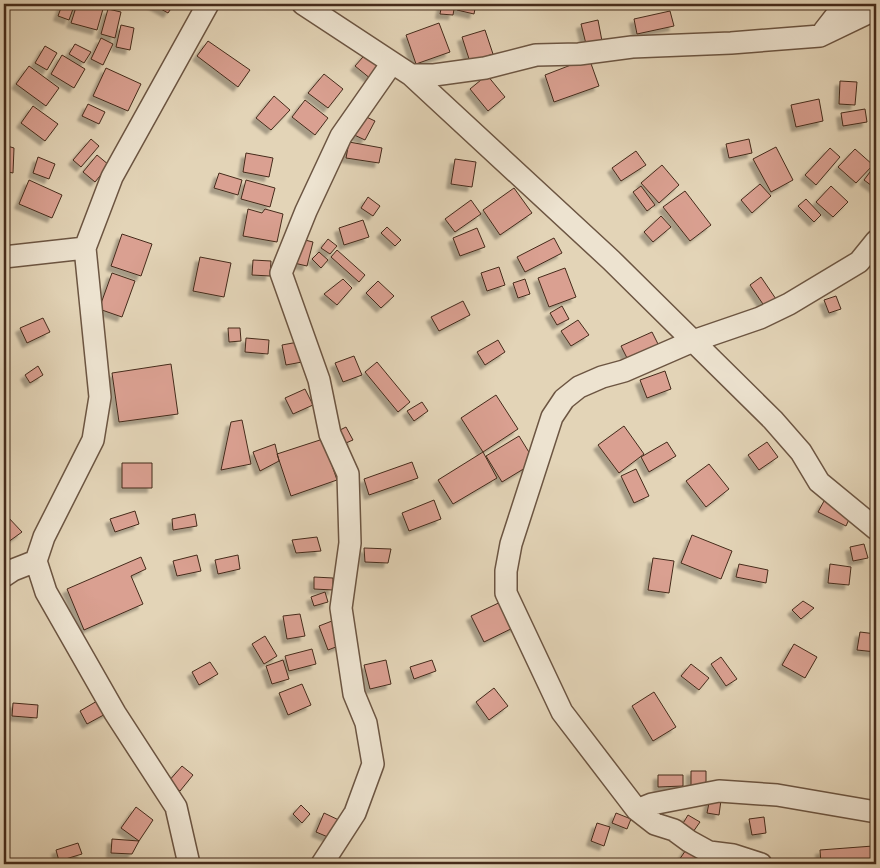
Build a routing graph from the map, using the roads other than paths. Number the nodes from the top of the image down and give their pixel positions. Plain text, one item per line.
1 (208, 4) edge
2 (303, 4) edge
3 (845, 4) edge
4 (876, 9) edge
5 (820, 36) junction
6 (392, 63) junction
7 (412, 75) junction
8 (876, 241) edge
9 (85, 248) junction
10 (4, 257) edge
11 (693, 341) junction
12 (876, 530) edge
13 (36, 561) junction
14 (4, 576) edge
15 (637, 810) junction
16 (876, 812) edge
17 (188, 864) edge
18 (322, 864) edge
19 (761, 864) edge

1 - 9 street
2 - 6 street
3 - 5 street
4 - 5 street
5 - 7 street
6 - 7 street
6 - 18 street
7 - 11 street
8 - 11 street
9 - 10 street
9 - 13 street
11 - 12 street
11 - 15 street
13 - 14 street
13 - 17 street
15 - 16 street
15 - 19 street

